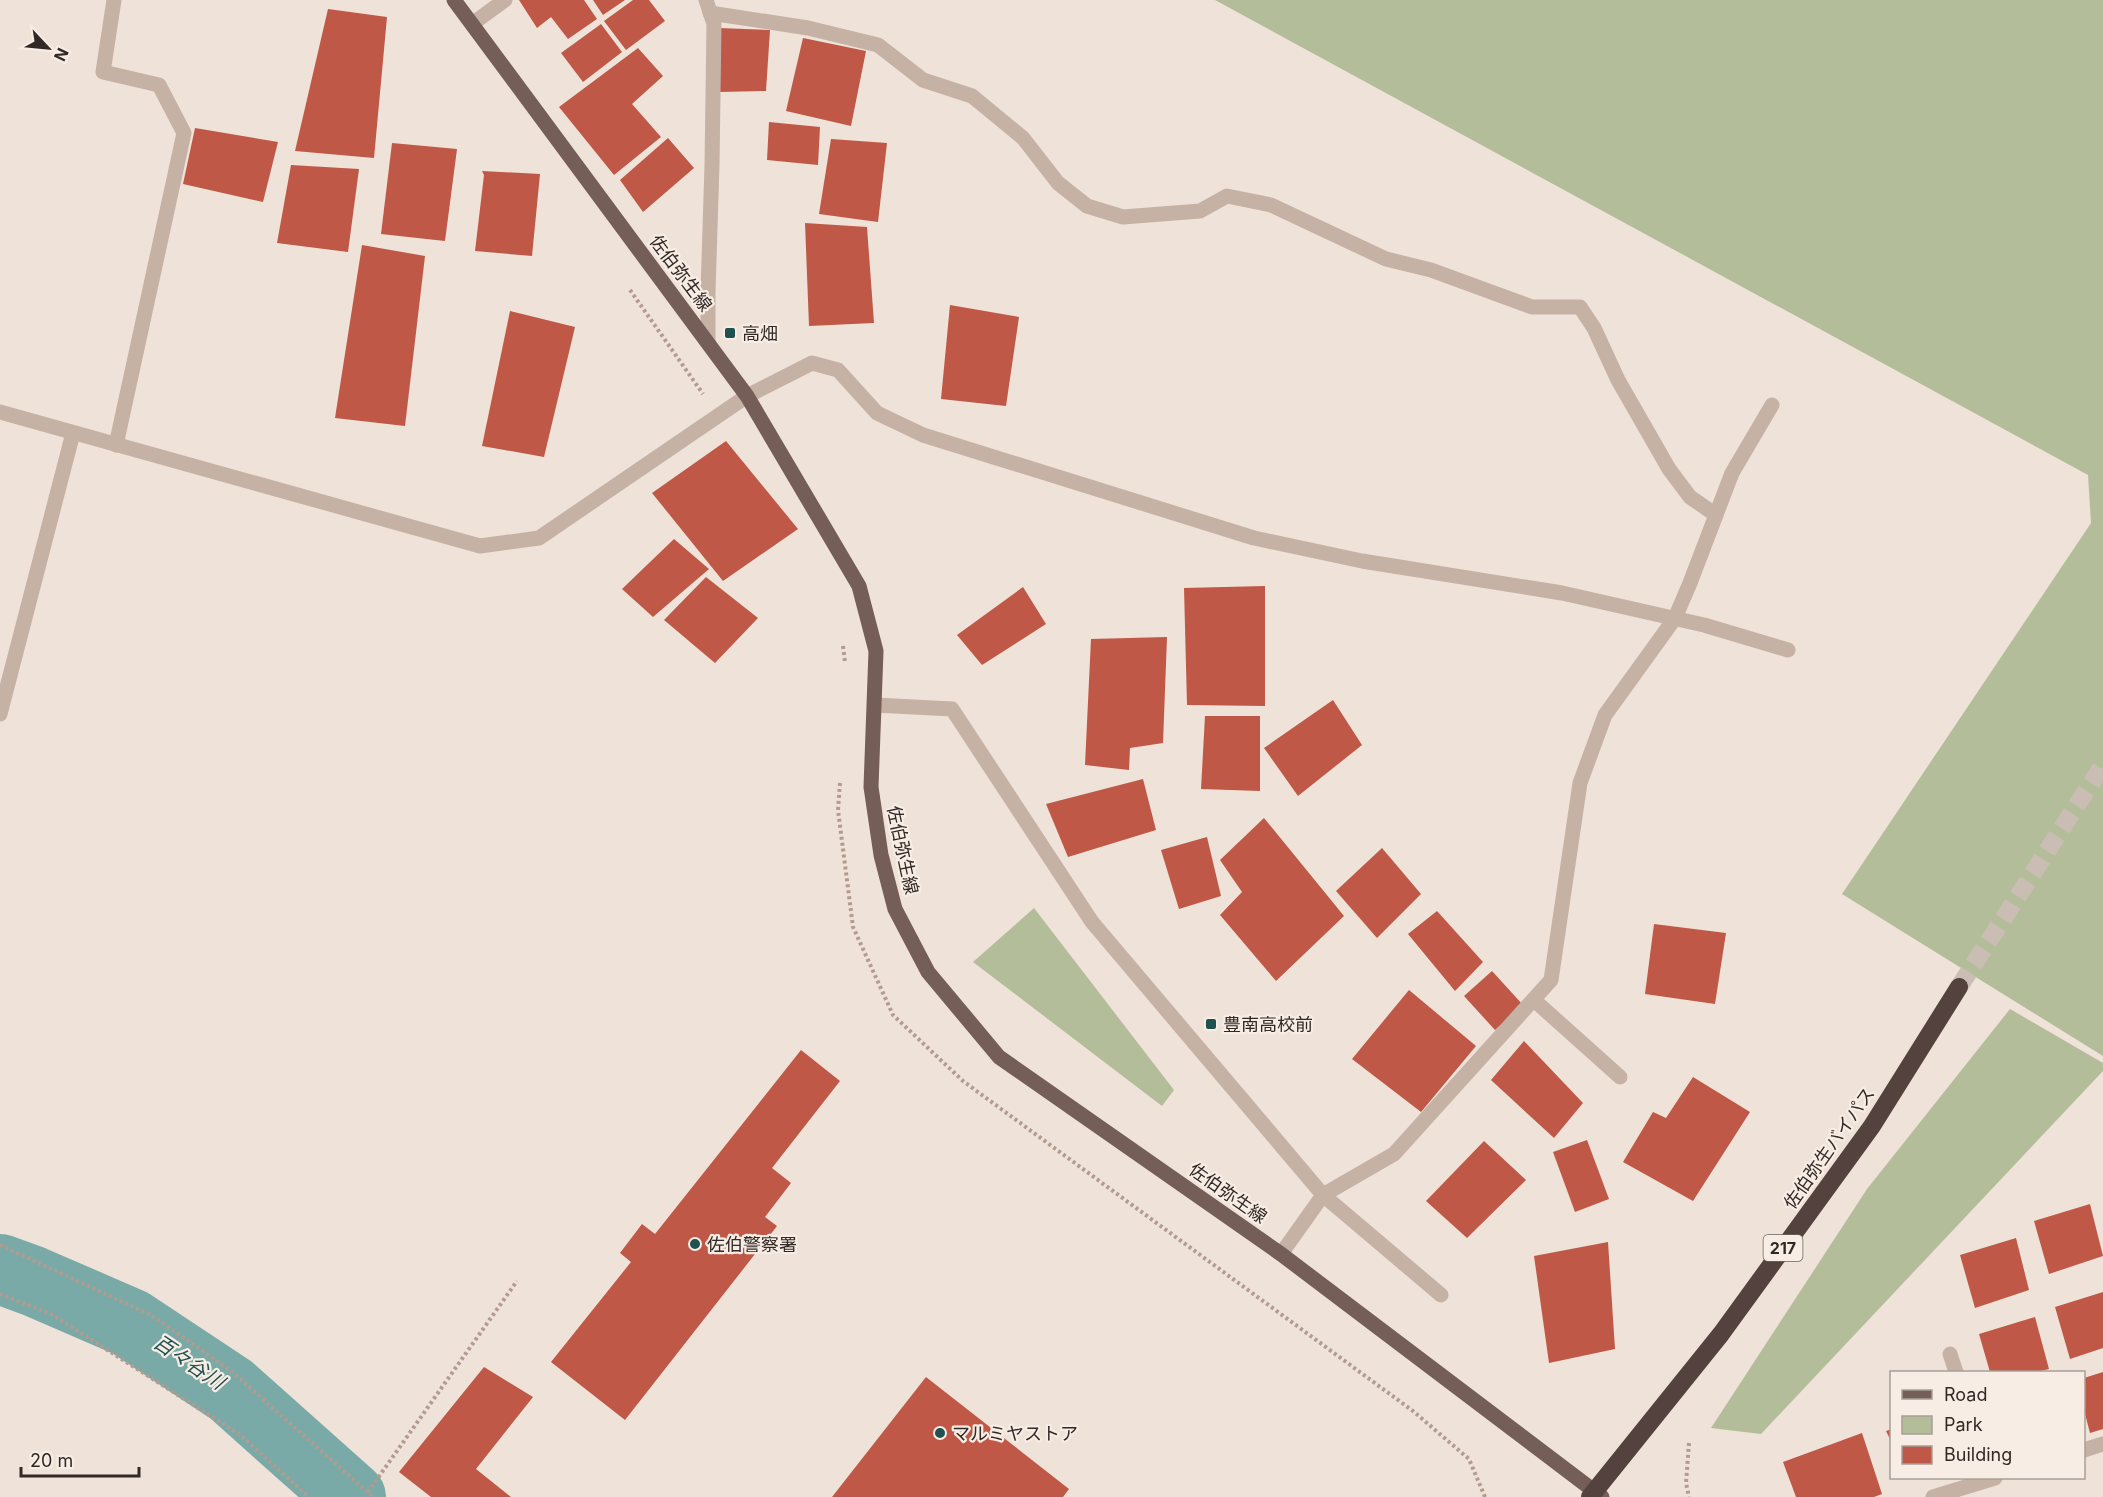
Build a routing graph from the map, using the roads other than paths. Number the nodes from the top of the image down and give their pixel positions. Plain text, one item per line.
1 (114, 0) edge
2 (454, 0) edge
3 (505, 0) edge
4 (708, 7) edge
5 (472, 24) junction
6 (708, 343) junction
7 (747, 396) junction
8 (1772, 405) dead end
9 (0, 412) edge
10 (73, 433) junction
11 (116, 445) junction
12 (1716, 515) junction
13 (1675, 618) junction
14 (1788, 650) dead end
15 (875, 705) junction
16 (0, 714) edge
17 (1959, 987) tunnel mouth
18 (1534, 1000) junction
19 (1620, 1077) dead end
20 (1323, 1195) junction
21 (1281, 1254) junction
22 (1441, 1295) dead end
23 (1950, 1354) dead end
24 (1956, 1371) edge
25 (2103, 1444) edge
26 (2085, 1450) edge
27 (1989, 1479) edge
28 (1596, 1495) edge
29 (1937, 1496) edge

1 - 11 street
2 - 5 main road, 佐伯弥生線
3 - 5 street
4 - 6 street
4 - 12 street
5 - 6 main road, 佐伯弥生線
6 - 7 main road, 佐伯弥生線
7 - 11 street
7 - 13 street
7 - 15 main road, 佐伯弥生線
8 - 12 street
9 - 10 street
10 - 11 street
10 - 16 street
12 - 13 street
13 - 14 street
13 - 18 street
15 - 20 street
15 - 21 main road, 佐伯弥生線
17 - 28 highway, 佐伯弥生バイパス / 217
18 - 19 street
18 - 20 street
20 - 21 street
20 - 22 street
21 - 28 main road, 佐伯弥生線
23 - 24 street
25 - 26 street
27 - 29 street

